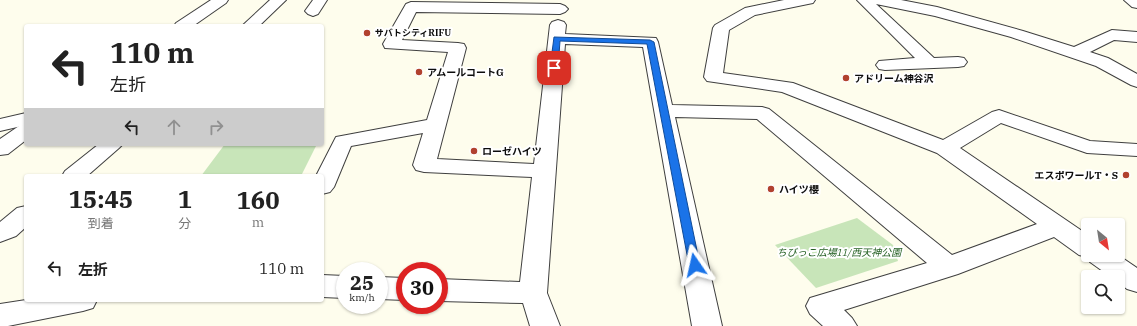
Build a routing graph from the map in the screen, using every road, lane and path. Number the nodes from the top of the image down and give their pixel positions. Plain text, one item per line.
1 (221, 0) edge
2 (279, 0) edge
3 (808, 0) edge
4 (864, 0) edge
5 (880, 0) edge
6 (1131, 0) edge
7 (560, 4) edge
8 (1137, 4) edge
9 (185, 24) edge
10 (252, 24) edge
11 (1137, 37) edge
12 (557, 39) junction
13 (1075, 53) junction
14 (958, 62) dead end
15 (931, 64) junction
16 (885, 66) dead end
17 (1137, 81) edge
18 (664, 111) junction
19 (24, 119) edge
20 (437, 124) junction
21 (0, 125) edge
22 (24, 131) edge
23 (110, 146) edge
24 (945, 148) junction
25 (0, 149) edge
26 (1137, 150) edge
27 (544, 171) junction
28 (75, 174) edge
29 (324, 183) edge
30 (24, 216) edge
31 (1057, 226) junction
32 (0, 233) edge
33 (1081, 243) edge
34 (1109, 262) edge
35 (949, 267) junction
36 (1137, 282) edge
37 (324, 286) edge
38 (336, 287) edge
39 (448, 290) edge
40 (533, 294) junction
41 (73, 302) edge
42 (0, 316) edge
43 (544, 326) edge
44 (707, 326) edge
45 (842, 326) edge

1 - 9 street
2 - 10 street
3 - 24 street
4 - 15 street
5 - 13 street
6 - 8 street
7 - 12 street
7 - 20 street
11 - 13 street
12 - 18 street
12 - 27 street
13 - 17 street
14 - 15 street
15 - 16 street
18 - 35 street
18 - 44 street
19 - 21 street
20 - 27 street
20 - 29 street
22 - 25 street
23 - 28 street
24 - 26 street
24 - 31 street
27 - 40 street
30 - 32 street
31 - 33 street
31 - 35 street
34 - 36 street
35 - 45 street
37 - 38 street
39 - 40 street
40 - 43 street
41 - 42 street

